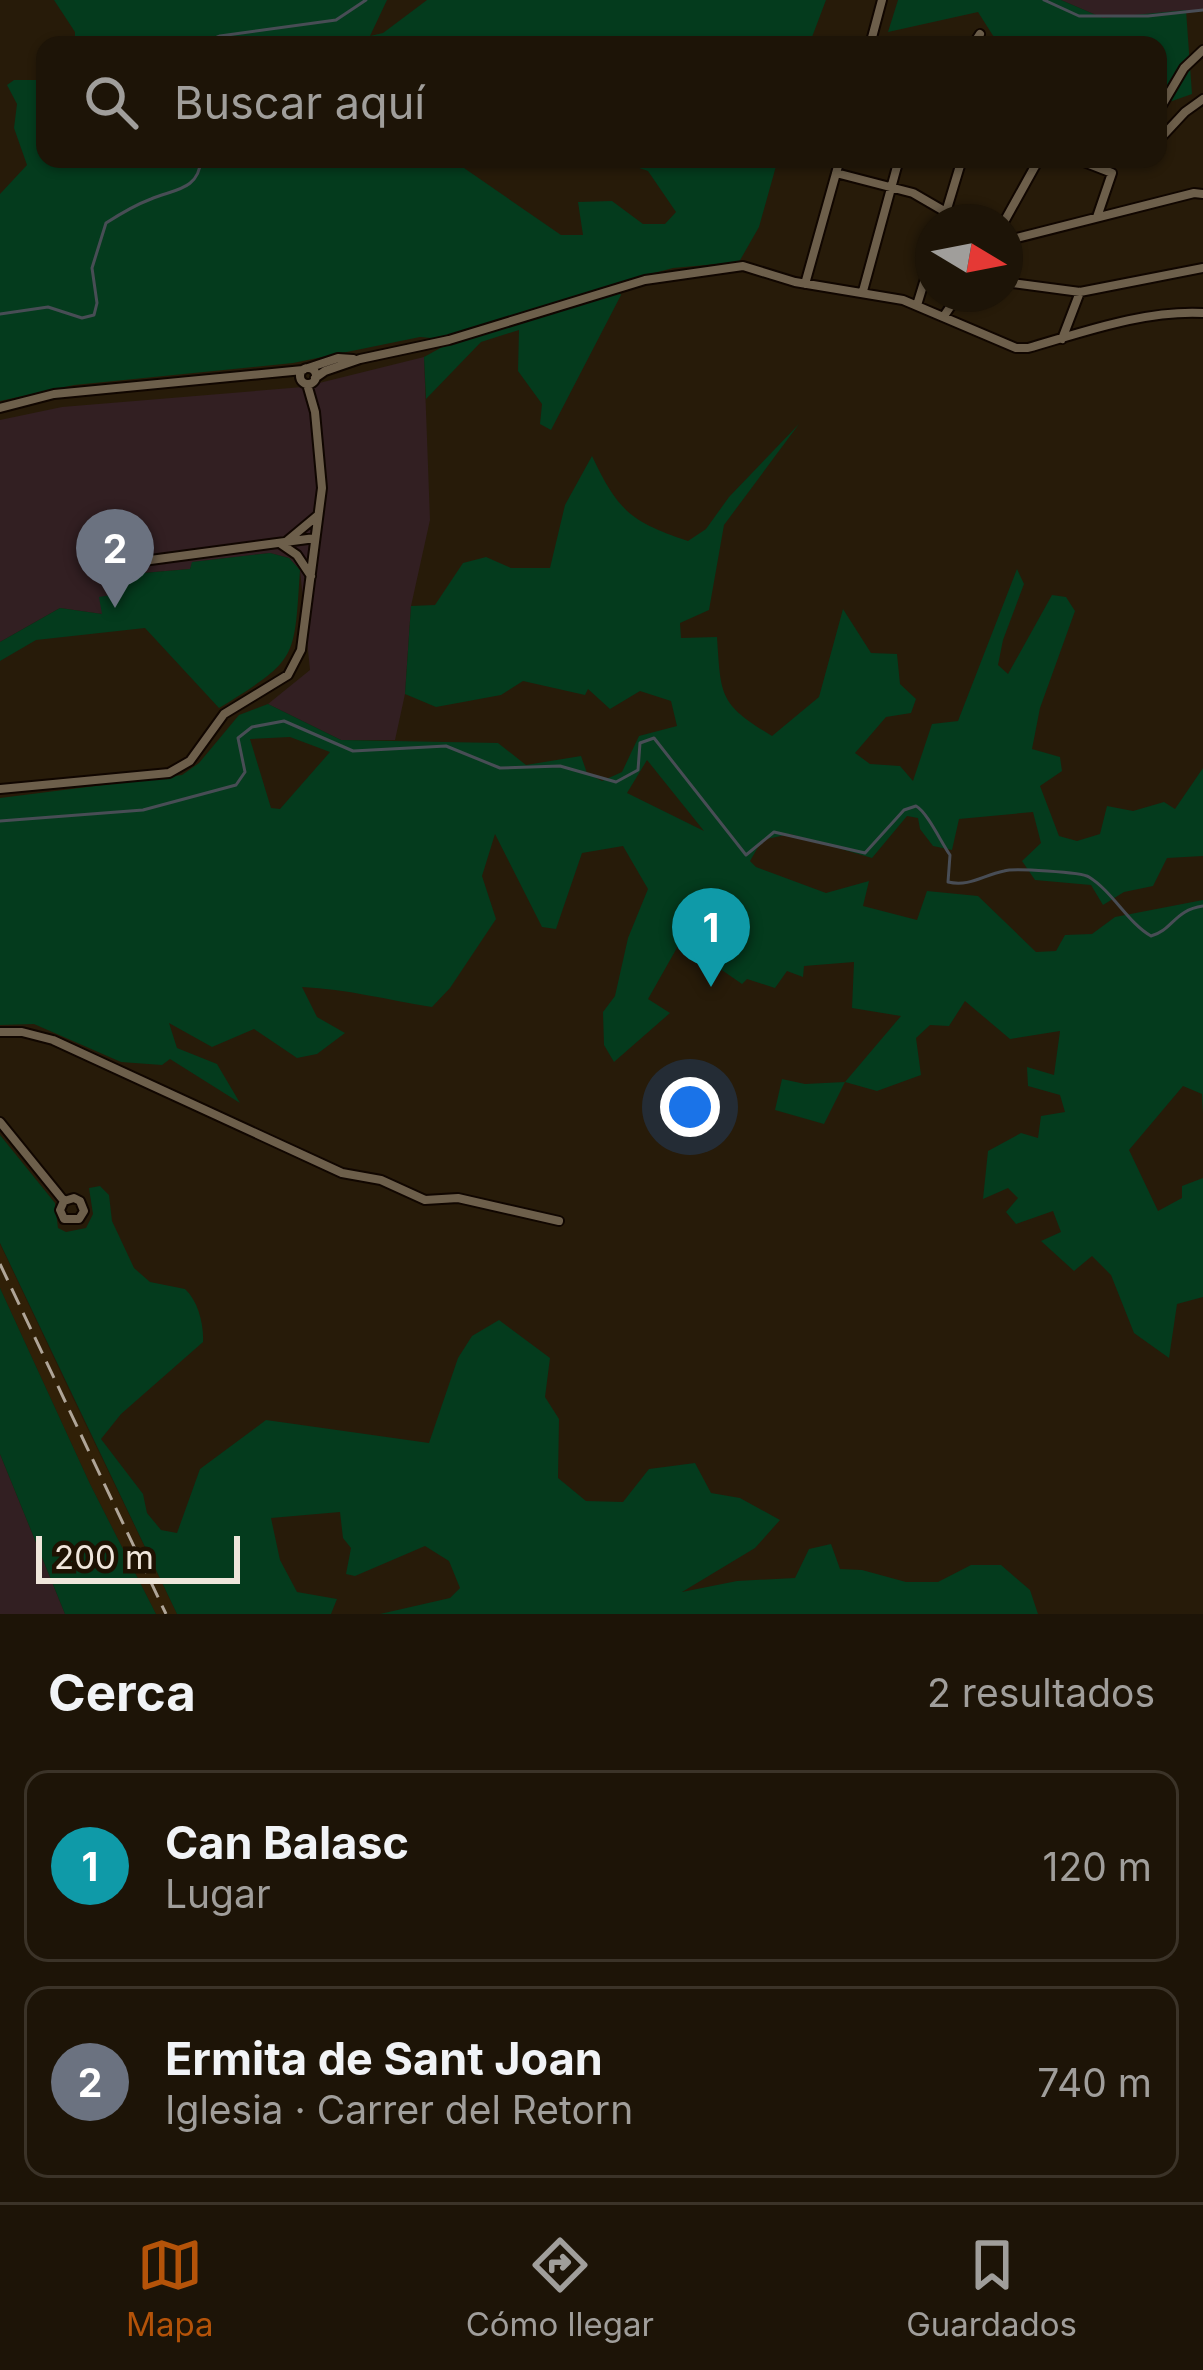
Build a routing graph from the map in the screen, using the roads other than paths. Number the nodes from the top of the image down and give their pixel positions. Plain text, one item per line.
1 (882, 0) edge
2 (872, 36) edge
3 (1203, 50) edge
4 (1167, 97) edge
5 (1203, 98) edge
6 (1167, 131) edge
7 (837, 168) edge
8 (897, 168) edge
9 (959, 168) edge
10 (1034, 168) edge
11 (1099, 168) edge
12 (836, 173) junction
13 (892, 187) junction
14 (1203, 194) edge
15 (932, 204) edge
16 (949, 204) edge
17 (1014, 204) edge
18 (1096, 218) junction
19 (1023, 236) edge
20 (1203, 268) edge
21 (805, 284) junction
22 (1023, 284) edge
23 (863, 291) junction
24 (1080, 292) junction
25 (915, 305) edge
26 (934, 312) edge
27 (947, 312) edge
28 (1203, 313) edge
29 (944, 316) junction
30 (1062, 339) junction
31 (308, 377) junction
32 (0, 408) edge
33 (318, 515) junction
34 (315, 541) junction
35 (284, 544) junction
36 (110, 573) dead end
37 (311, 576) junction
38 (0, 789) edge
39 (0, 1032) edge
40 (0, 1122) edge
41 (64, 1201) dead end
42 (559, 1222) dead end

1 - 2 street
3 - 4 street
5 - 6 street
7 - 12 street
8 - 13 street
9 - 16 street
10 - 17 street
11 - 18 street
12 - 13 street
12 - 21 street
13 - 15 street
13 - 23 street
14 - 18 street
18 - 19 street
20 - 24 street
21 - 23 street
21 - 31 street
22 - 24 street
23 - 25 street
24 - 30 street
26 - 29 street
27 - 29 street
28 - 30 street
29 - 30 street
31 - 32 street
31 - 33 street
33 - 34 street
33 - 35 street
34 - 35 street
34 - 37 street
35 - 36 street
35 - 37 street
37 - 38 street
39 - 42 street
40 - 41 street

